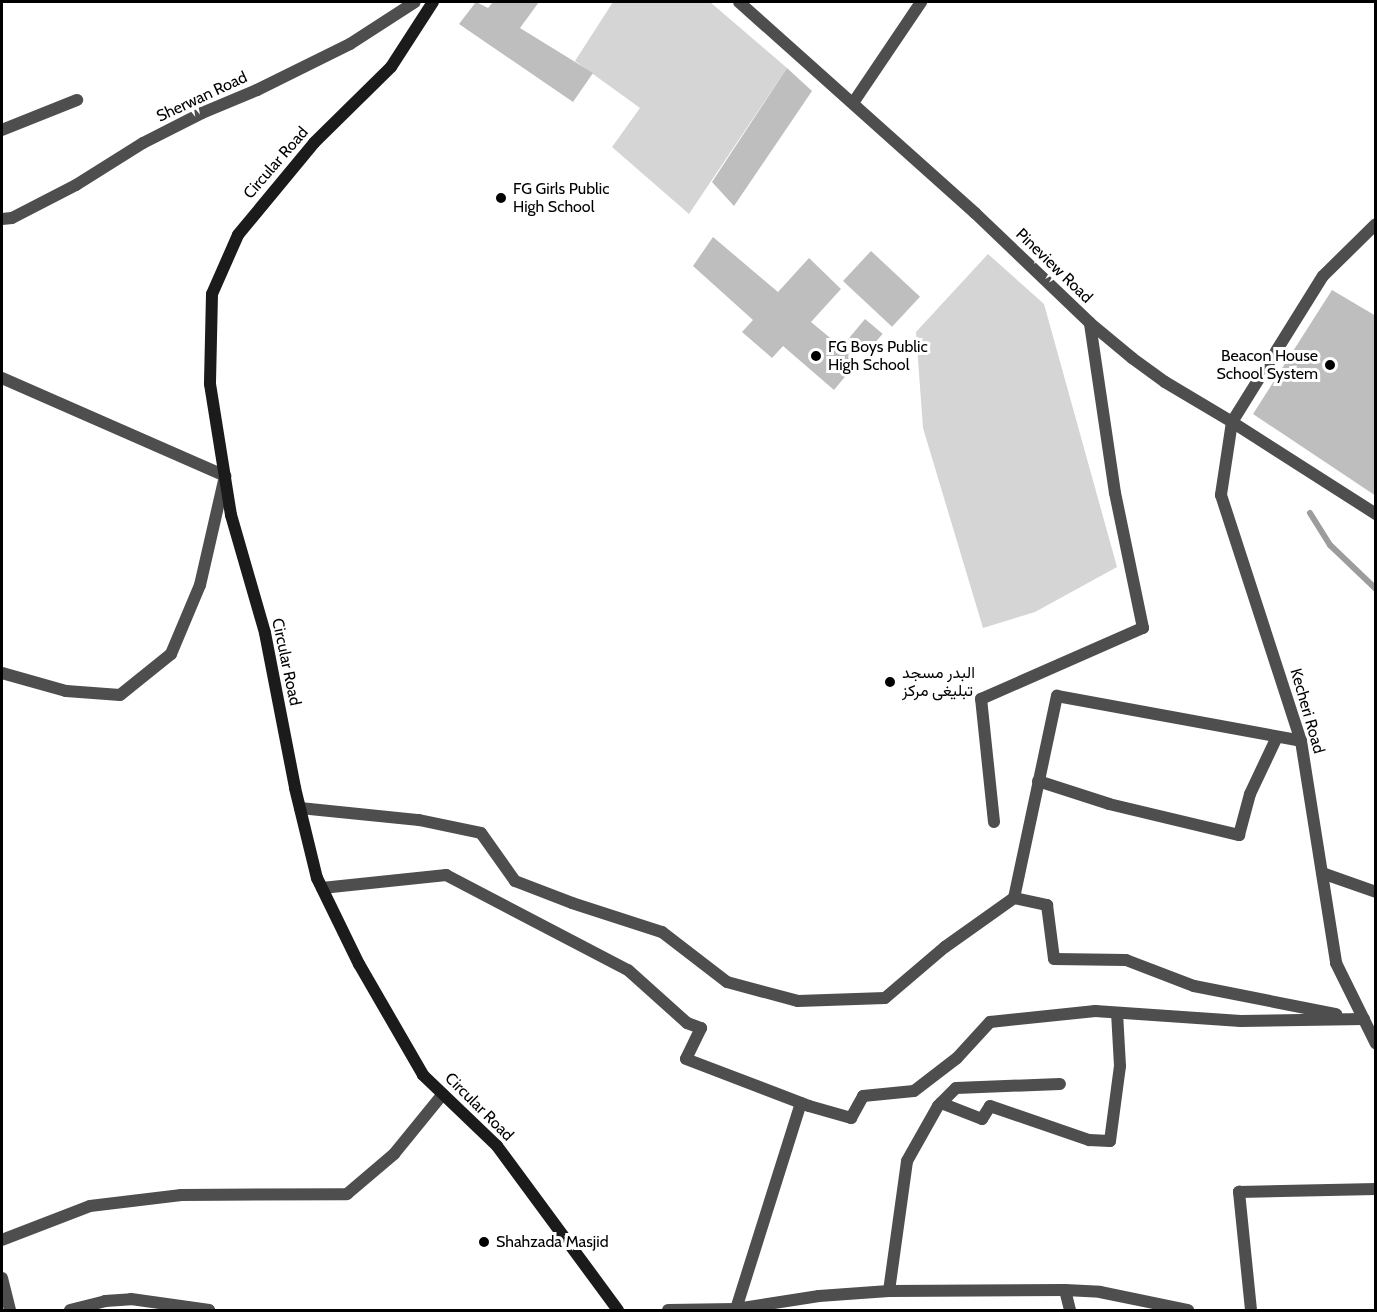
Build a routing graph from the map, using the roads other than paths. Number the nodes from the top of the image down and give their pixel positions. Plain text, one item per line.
1 (415, 2) edge
2 (434, 2) edge
3 (739, 2) edge
4 (921, 2) edge
5 (77, 100) dead end
6 (853, 103) junction
7 (2, 130) edge
8 (2, 219) edge
9 (1376, 225) edge
10 (1090, 323) junction
11 (2, 378) edge
12 (1232, 422) junction
13 (225, 476) junction
14 (1376, 514) edge
15 (2, 673) edge
16 (1277, 737) junction
17 (1302, 741) junction
18 (1038, 781) junction
19 (300, 808) junction
20 (994, 822) dead end
21 (1322, 873) junction
22 (322, 888) junction
23 (1376, 892) edge
24 (1014, 898) junction
25 (1117, 1013) junction
26 (1364, 1019) junction
27 (1376, 1044) edge
28 (1060, 1084) dead end
29 (443, 1094) junction
30 (801, 1102) junction
31 (941, 1103) junction
32 (1376, 1189) edge
33 (2, 1240) edge
34 (2, 1278) edge
35 (1065, 1290) junction
36 (889, 1291) junction
37 (1140, 1306) edge
38 (736, 1309) junction
39 (10, 1311) edge
40 (70, 1311) edge
41 (209, 1311) edge
42 (618, 1311) edge
43 (668, 1311) edge
44 (1070, 1311) edge
45 (1188, 1311) edge
46 (1251, 1311) edge

1 - 8 street, Sherwan Road
2 - 13 main road, Circular Road
3 - 6 street, Pineview Road
4 - 6 street
5 - 7 street
6 - 10 street, Pineview Road
9 - 12 street
10 - 12 street, Pineview Road
10 - 20 street
11 - 13 street
12 - 14 street, Pineview Road
12 - 17 street, Kecheri Road
13 - 15 street
13 - 19 main road, Circular Road
16 - 17 street
16 - 18 street
16 - 18 street
17 - 21 street, Kecheri Road
18 - 24 street
19 - 22 main road, Circular Road
19 - 24 street
21 - 23 street
21 - 26 street, Kecheri Road
22 - 29 main road, Circular Road
22 - 30 street
24 - 26 street
25 - 26 street
25 - 30 street
25 - 31 street
26 - 27 street, Kecheri Road
28 - 31 street
29 - 33 street
29 - 42 main road, Circular Road
30 - 38 street
31 - 36 street
32 - 46 street
34 - 39 street
35 - 36 street
35 - 37 street
35 - 44 street
36 - 38 street
37 - 45 street
38 - 43 street
40 - 41 street

